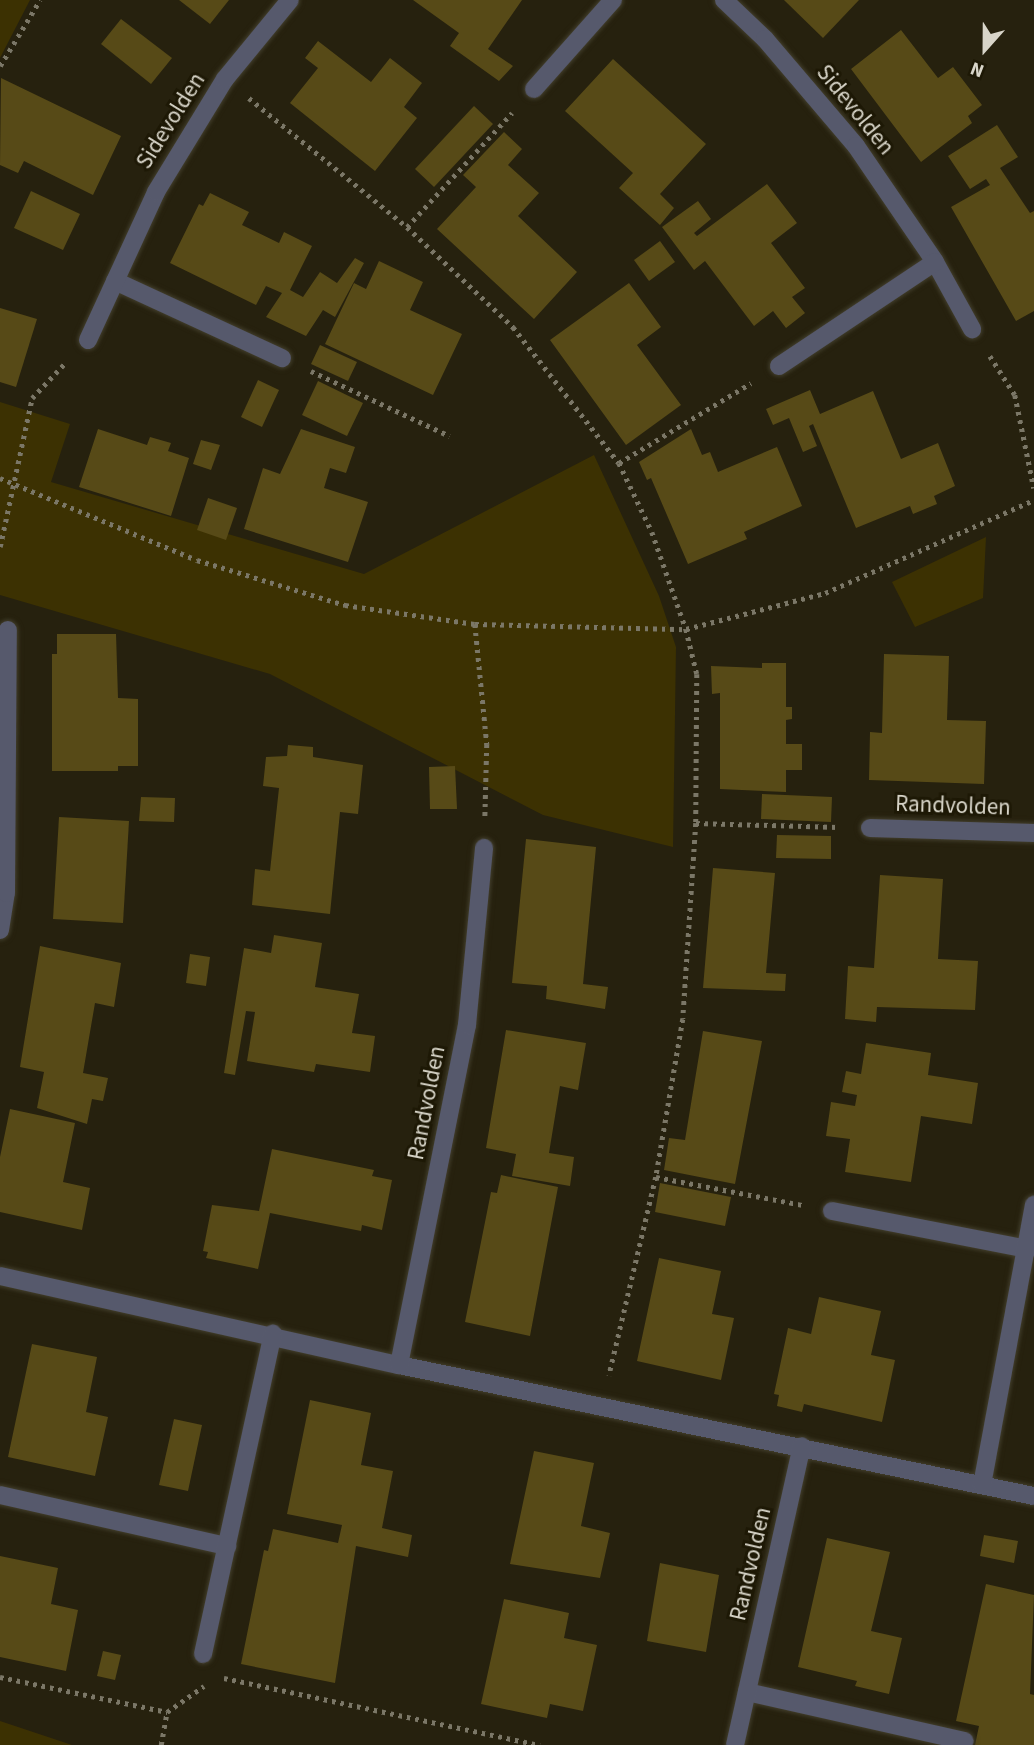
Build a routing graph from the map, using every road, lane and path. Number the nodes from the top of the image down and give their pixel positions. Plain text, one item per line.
1 (40, 0) edge
2 (290, 0) edge
3 (613, 0) edge
4 (724, 0) edge
5 (0, 66) edge
6 (225, 79) junction
7 (534, 89) joint
8 (407, 227) junction
9 (935, 262) junction
10 (115, 281) junction
11 (972, 329) joint
12 (88, 340) joint
13 (282, 358) joint
14 (779, 366) joint
15 (450, 436) dead end
16 (620, 463) junction
17 (0, 478) edge
18 (12, 483) junction
19 (1034, 488) edge
20 (1034, 500) edge
21 (0, 547) edge
22 (475, 624) junction
23 (686, 629) junction
24 (8, 630) dead end
25 (696, 823) junction
26 (870, 828) joint
27 (1034, 833) edge
28 (484, 848) joint
29 (0, 930) edge
30 (656, 1177) junction
31 (1034, 1205) edge
32 (832, 1211) joint
33 (1028, 1249) junction
34 (0, 1276) edge
35 (273, 1334) junction
36 (399, 1365) junction
37 (603, 1404) junction
38 (802, 1446) junction
39 (982, 1485) junction
40 (0, 1495) edge
41 (1034, 1496) edge
42 (227, 1546) junction
43 (203, 1654) dead end
44 (0, 1676) edge
45 (218, 1677) dead end
46 (208, 1684) dead end
47 (747, 1692) junction
48 (167, 1712) junction
49 (965, 1741) dead end
50 (161, 1745) edge
51 (540, 1745) edge
52 (735, 1745) edge

1 - 5 path
2 - 6 street, Sidevolden
3 - 7 street
4 - 9 street, Sidevolden
6 - 8 path
6 - 10 street, Sidevolden
7 - 8 path
8 - 16 path
9 - 11 street, Sidevolden
9 - 14 street
10 - 12 street, Sidevolden
10 - 13 street
11 - 19 path
12 - 18 path
13 - 15 path
14 - 16 path
16 - 23 path
17 - 18 path
18 - 21 path
18 - 22 path
20 - 23 path
22 - 23 path
22 - 28 path
23 - 25 path
24 - 29 street
25 - 26 path
25 - 30 path
26 - 27 street, Randvolden
28 - 36 street, Randvolden
30 - 32 path
30 - 37 path
31 - 33 street
32 - 33 street
33 - 39 street
34 - 35 street
35 - 36 street
35 - 42 street
36 - 37 street
37 - 38 street
38 - 39 street
38 - 47 street, Randvolden
39 - 41 street
40 - 42 street
42 - 43 street
44 - 48 path
45 - 51 path
46 - 48 path
47 - 49 street
47 - 52 street, Randvolden
48 - 50 path

